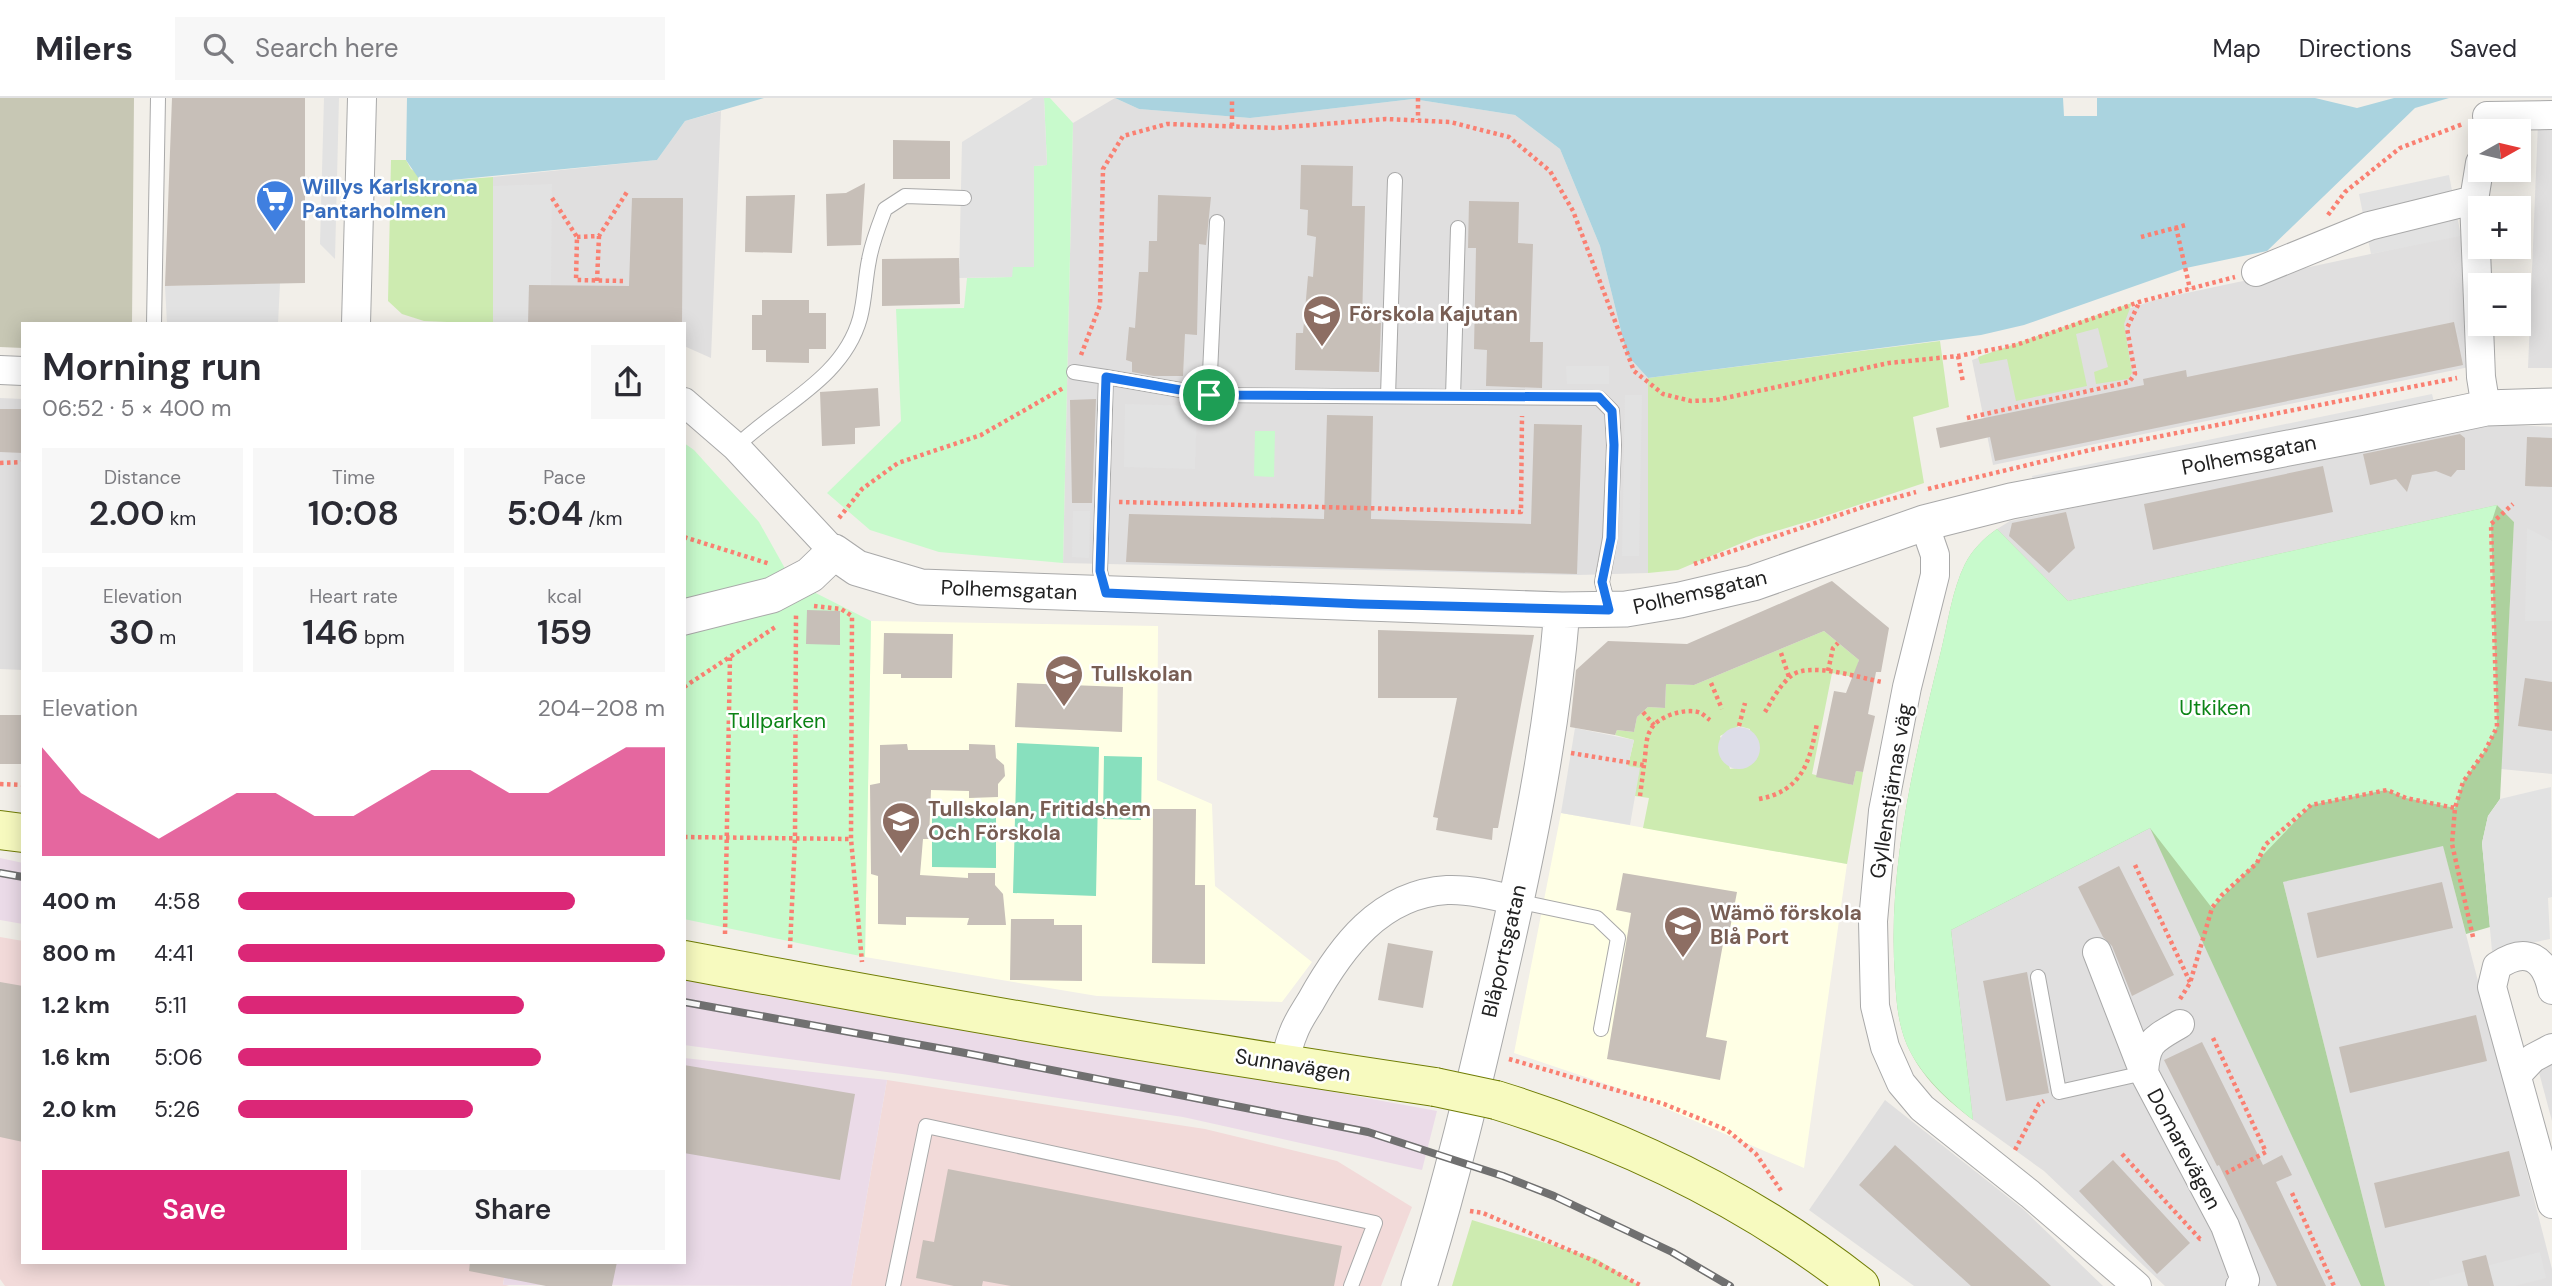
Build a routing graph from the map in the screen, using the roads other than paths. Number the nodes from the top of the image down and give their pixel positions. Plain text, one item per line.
1 (158, 98) edge
2 (362, 98) edge
3 (2487, 115) edge
4 (2552, 115) edge
5 (1395, 180) dead end
6 (964, 198) dead end
7 (2468, 201) edge
8 (1217, 222) dead end
9 (1458, 228) dead end
10 (2476, 259) edge
11 (2256, 272) road end
12 (154, 322) edge
13 (356, 322) edge
14 (0, 370) edge
15 (21, 371) edge
16 (1074, 372) road end
17 (1106, 377) junction
18 (1209, 395) junction
19 (1388, 396) junction
20 (1453, 397) junction
21 (686, 404) edge
22 (2552, 406) edge
23 (2486, 408) junction
24 (736, 447) junction
25 (1924, 523) junction
26 (822, 563) junction
27 (1106, 593) junction
28 (1562, 610) junction
29 (1609, 610) junction
30 (686, 616) edge
31 (0, 830) edge
32 (21, 833) edge
33 (1516, 901) junction
34 (2097, 952) dead end
35 (686, 960) edge
36 (2038, 977) dead end
37 (2552, 990) edge
38 (2180, 1024) road end
39 (1601, 1029) dead end
40 (2552, 1048) edge
41 (1284, 1065) junction
42 (2144, 1073) junction
43 (2517, 1075) junction
44 (2552, 1204) edge
45 (893, 1286) edge
46 (1351, 1286) edge
47 (1419, 1286) edge
48 (1860, 1286) edge
49 (2137, 1286) edge
50 (2240, 1286) edge

1 - 12 lane
2 - 13 street
3 - 4 street
5 - 19 lane
6 - 24 lane
7 - 11 street
8 - 18 lane
9 - 20 lane
10 - 23 street
14 - 15 street
16 - 17 lane
17 - 18 lane
17 - 27 lane
18 - 19 lane
19 - 20 lane
20 - 29 lane
21 - 24 street
22 - 23 street, Polhemsgatan
23 - 25 street, Polhemsgatan
24 - 26 street
25 - 29 street, Polhemsgatan
25 - 49 street, Gyllenstjärnas väg
26 - 27 street, Polhemsgatan
26 - 30 street
27 - 28 street, Polhemsgatan
28 - 29 street, Polhemsgatan
28 - 33 street, Blåportsgatan
31 - 32 main road
33 - 39 lane
33 - 41 street
33 - 47 street, Blåportsgatan
34 - 42 street
35 - 41 main road, Sunnavägen
36 - 42 lane
37 - 43 street
38 - 42 street, Domarevägen
40 - 43 street
41 - 48 main road, Sunnavägen, bridge
42 - 50 street, Domarevägen
43 - 44 street
45 - 46 lane

